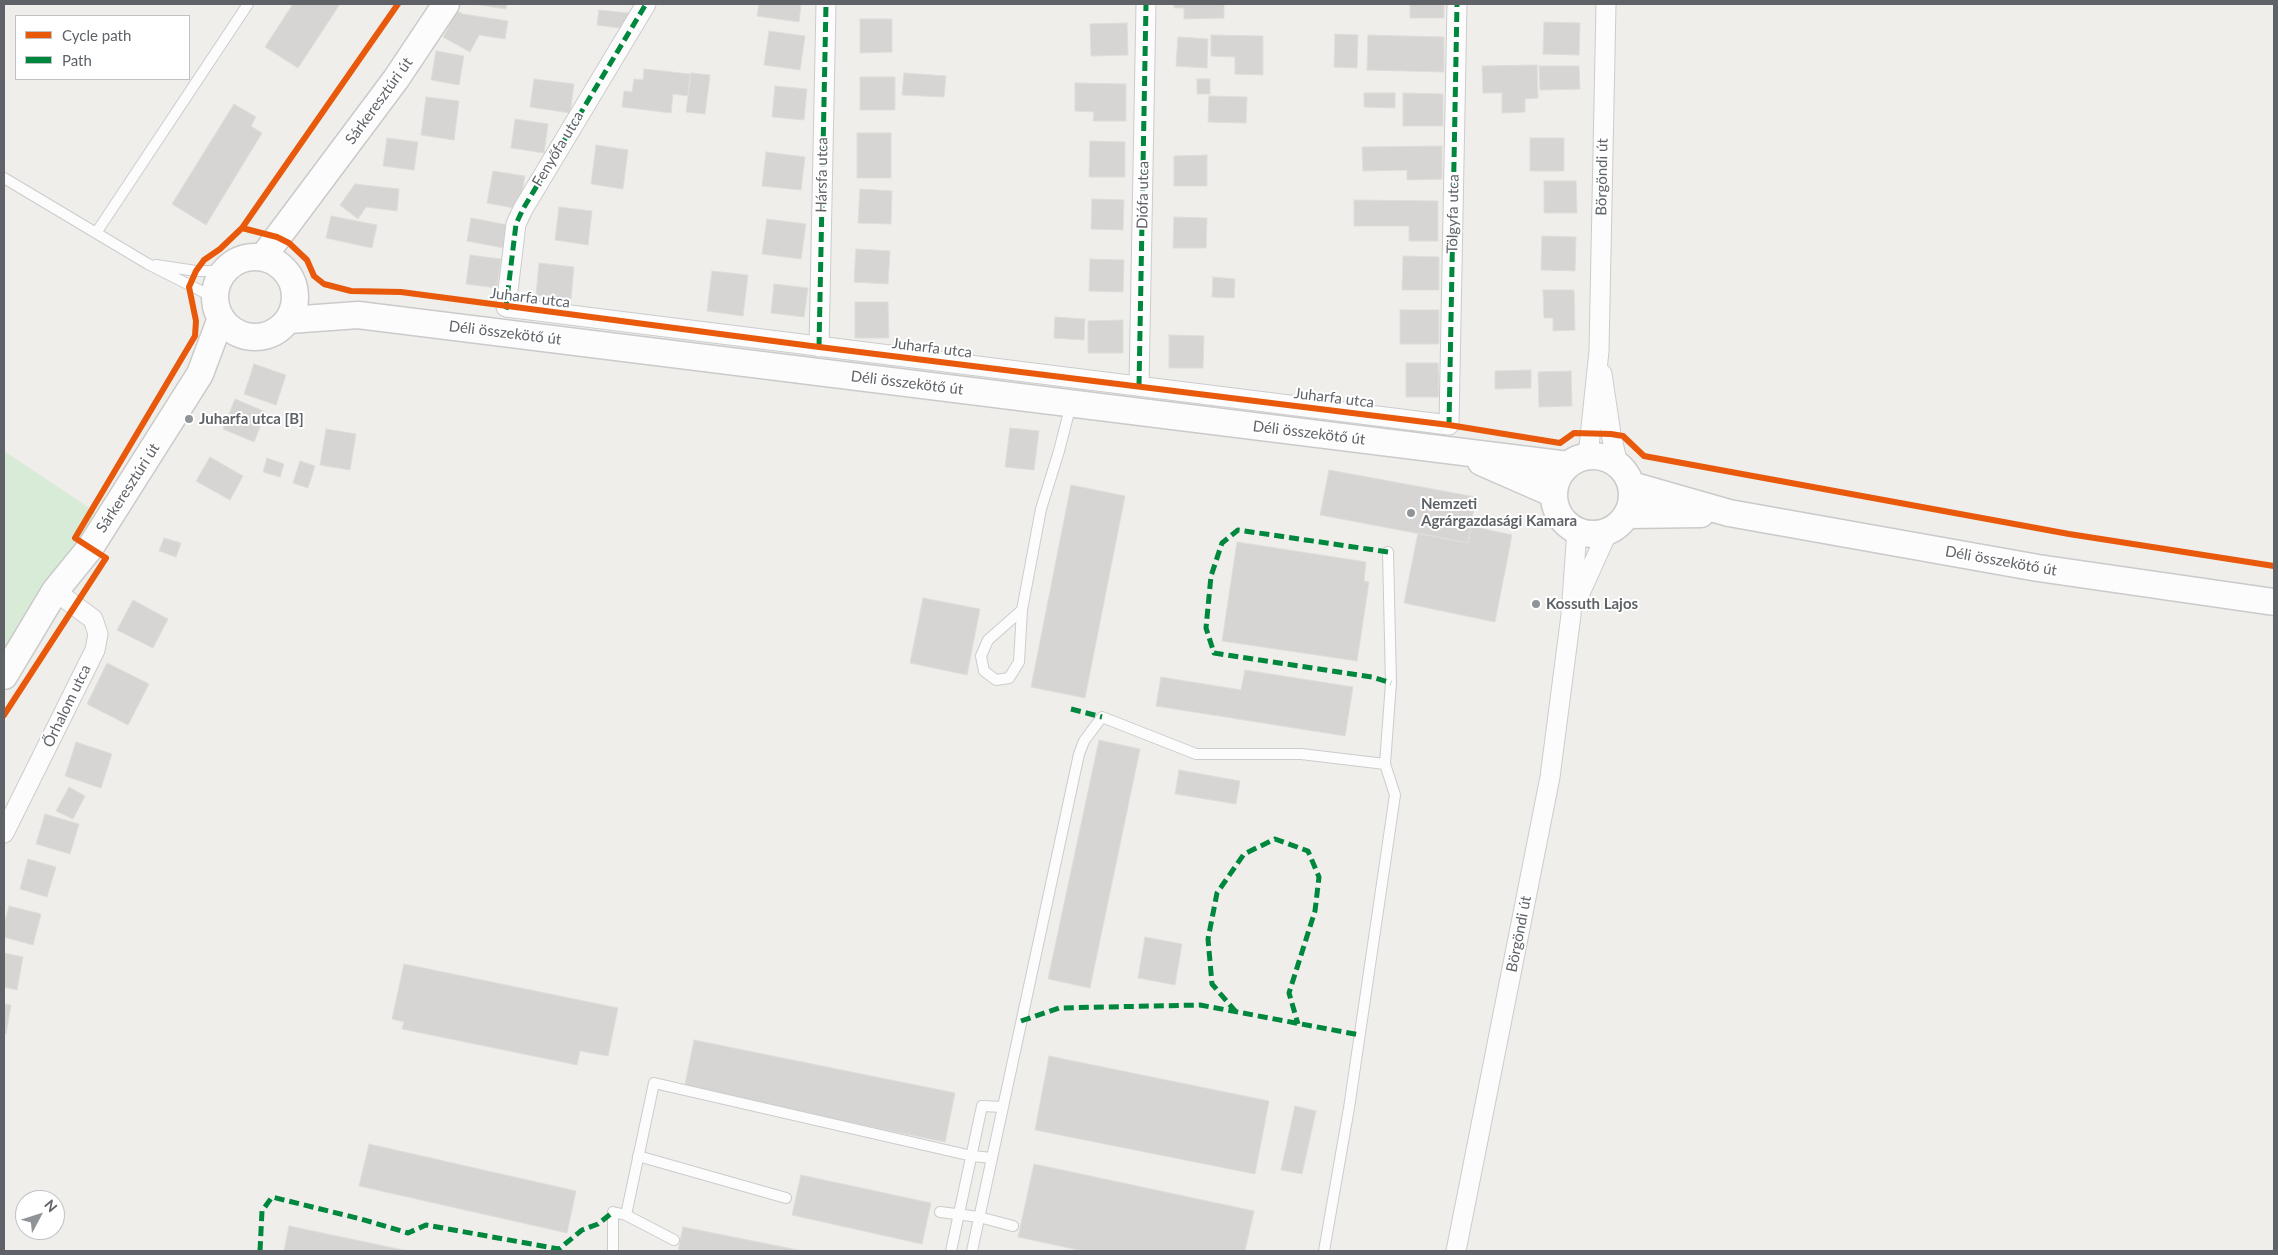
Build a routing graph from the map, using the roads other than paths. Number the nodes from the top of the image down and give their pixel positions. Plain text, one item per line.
1 (248, 4) edge
2 (446, 4) edge
3 (646, 4) edge
4 (826, 4) edge
5 (1146, 4) edge
6 (1457, 4) edge
7 (1606, 4) edge
8 (4, 178) edge
9 (96, 233) junction
10 (272, 261) junction
11 (148, 264) junction
12 (224, 271) junction
13 (295, 290) junction
14 (506, 307) joint
15 (218, 308) junction
16 (358, 315) junction
17 (289, 320) junction
18 (250, 337) junction
19 (819, 347) junction
20 (1599, 351) junction
21 (200, 374) junction
22 (1140, 386) junction
23 (1071, 404) junction
24 (1449, 425) joint
25 (1455, 450) junction
26 (1578, 460) junction
27 (1625, 475) junction
28 (1554, 494) junction
29 (1729, 513) junction
30 (1618, 523) junction
31 (1577, 530) junction
32 (1388, 552) dead end
33 (56, 591) junction
34 (2274, 602) edge
35 (1022, 610) junction
36 (1571, 615) junction
37 (4, 676) edge
38 (1385, 764) junction
39 (4, 833) edge
40 (1003, 1107) junction
41 (638, 1156) junction
42 (972, 1156) junction
43 (992, 1158) junction
44 (786, 1198) dead end
45 (940, 1212) dead end
46 (626, 1215) junction
47 (959, 1215) junction
48 (979, 1217) junction
49 (1013, 1226) dead end
50 (674, 1240) dead end
51 (613, 1251) edge
52 (951, 1251) edge
53 (972, 1251) edge
54 (1324, 1251) edge
55 (1456, 1251) edge

1 - 9 lane
2 - 10 main road, Sárkeresztúri út
3 - 14 street, Fenyőfa utca
4 - 19 street, Hársfa utca
5 - 22 street, Diófa utca
6 - 24 street, Tölgyfa utca
7 - 20 street, Börgöndi út
8 - 9 lane
9 - 11 lane
10 - 12 main road
10 - 13 main road
11 - 12 lane
11 - 15 lane
12 - 15 main road
13 - 16 main road, Déli összekötő út
13 - 17 main road
14 - 19 street, Juharfa utca
15 - 18 main road
15 - 21 main road, Sárkeresztúri út
16 - 17 main road, Déli összekötő út
16 - 23 main road, Déli összekötő út
17 - 18 main road
18 - 21 main road, Sárkeresztúri út
19 - 22 street, Juharfa utca
20 - 26 street, Börgöndi út
20 - 27 street, Börgöndi út
21 - 33 main road, Sárkeresztúri út
22 - 24 street, Juharfa utca
23 - 25 main road, Déli összekötő út
23 - 35 lane
25 - 26 main road, Déli összekötő út
25 - 28 main road, Déli összekötő út
26 - 27 main road
26 - 28 main road
27 - 29 main road, Déli összekötő út
27 - 30 main road
28 - 31 main road
29 - 30 main road, Déli összekötő út
29 - 34 main road, Déli összekötő út
30 - 31 main road
30 - 36 street, Börgöndi út
31 - 36 street, Börgöndi út
32 - 38 lane
33 - 37 main road, Sárkeresztúri út
33 - 39 street, Őrhalom utca
35 - 35 lane
36 - 55 street, Börgöndi út
38 - 40 lane
38 - 54 lane
40 - 42 lane
40 - 43 lane
41 - 42 lane
41 - 44 lane
41 - 46 lane
42 - 43 lane
42 - 47 lane
43 - 48 lane
45 - 47 lane
46 - 50 lane
46 - 51 lane
47 - 48 lane
47 - 52 lane
48 - 49 lane
48 - 53 lane

